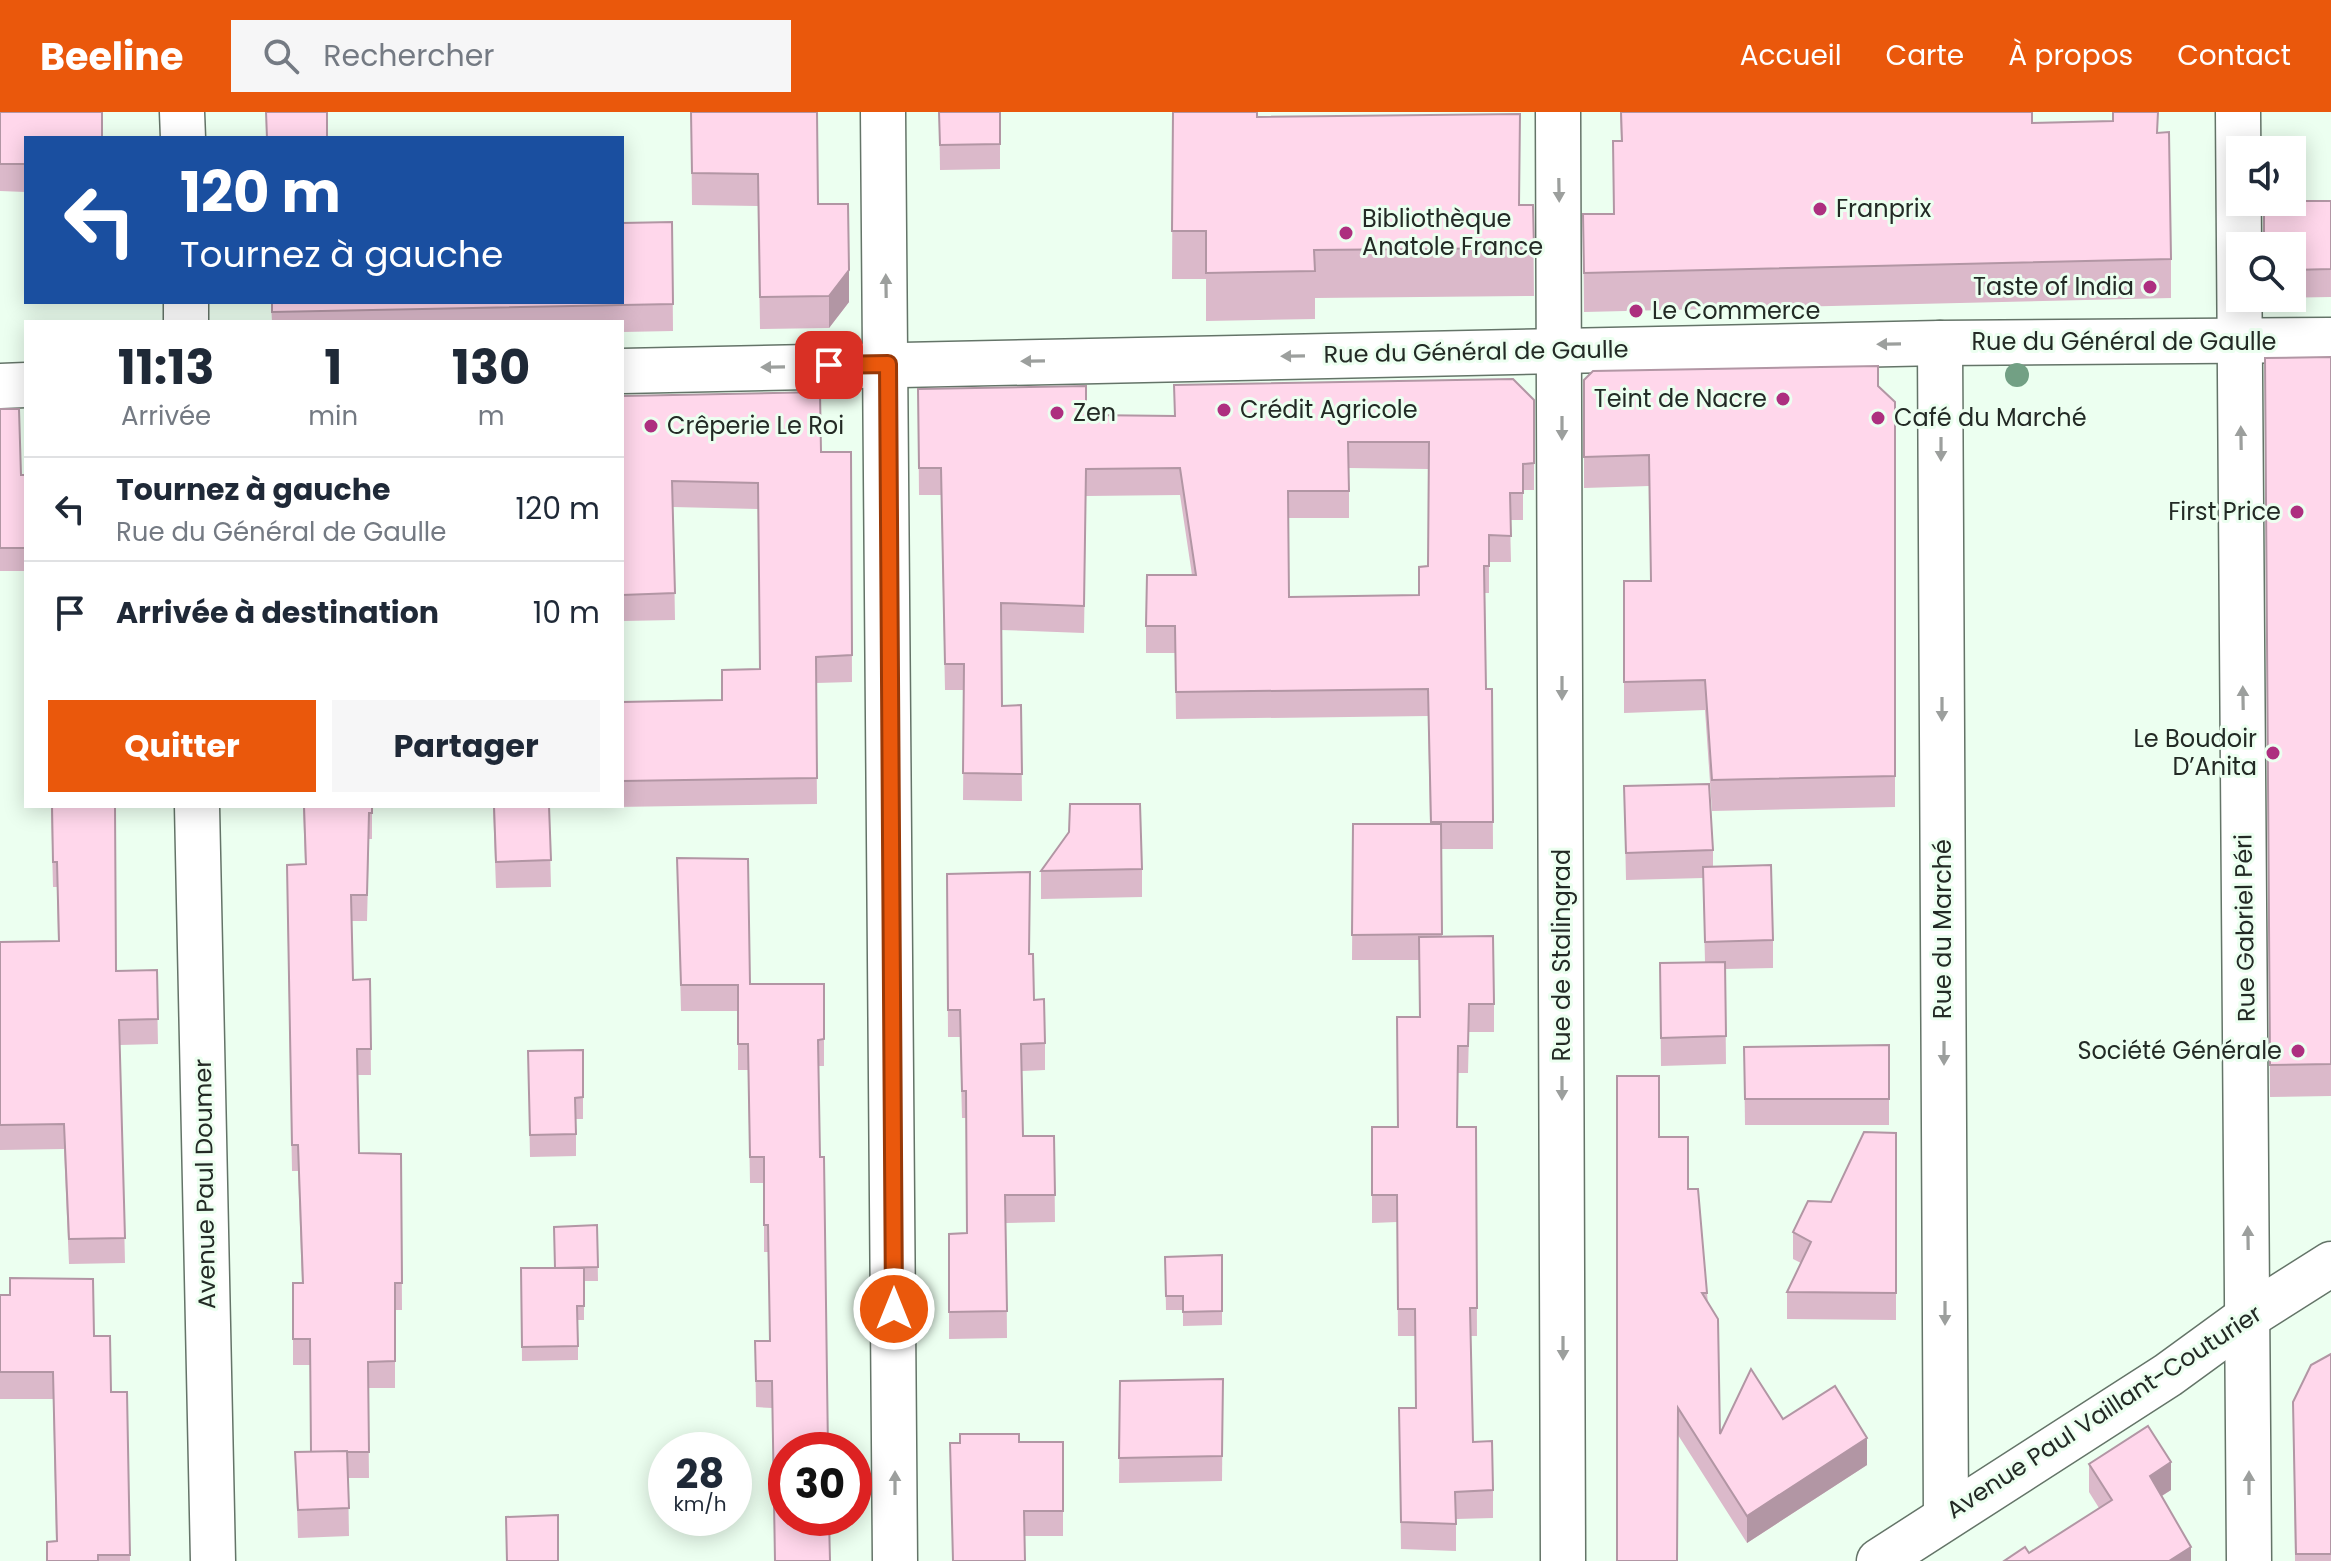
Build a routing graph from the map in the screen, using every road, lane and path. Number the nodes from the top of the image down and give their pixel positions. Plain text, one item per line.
1 (182, 112) edge
2 (883, 112) edge
3 (1558, 112) edge
4 (2238, 112) edge
5 (183, 136) edge
6 (2331, 340) edge
7 (2240, 342) junction
8 (1940, 343) junction
9 (1561, 350) junction
10 (888, 364) junction
11 (624, 371) edge
12 (24, 385) edge
13 (0, 386) edge
14 (197, 808) edge
15 (2331, 1264) edge
16 (2249, 1316) junction
17 (1946, 1516) junction
18 (213, 1561) edge
19 (895, 1561) edge
20 (1563, 1561) edge
21 (1879, 1561) edge
22 (2249, 1561) edge

1 - 5 street
10 -> 2 street
3 -> 9 street, Rue de Stalingrad
4 - 7 street, Rue Gabriel Péri
6 - 7 street, Rue du Général de Gaulle
7 - 8 street, Rue du Général de Gaulle
16 -> 7 street, Rue Gabriel Péri
8 -> 9 street, Rue du Général de Gaulle
8 -> 17 street, Rue du Marché
9 -> 10 street, Rue du Général de Gaulle
9 -> 20 street, Rue de Stalingrad
10 -> 11 street, Rue du Général de Gaulle
19 -> 10 street
12 - 13 street
14 - 18 street, Avenue Paul Doumer
15 - 16 street, Avenue Paul Vaillant-Couturier
16 - 17 street, Avenue Paul Vaillant-Couturier
22 -> 16 street, Rue Gabriel Péri
17 - 21 street, Avenue Paul Vaillant-Couturier

